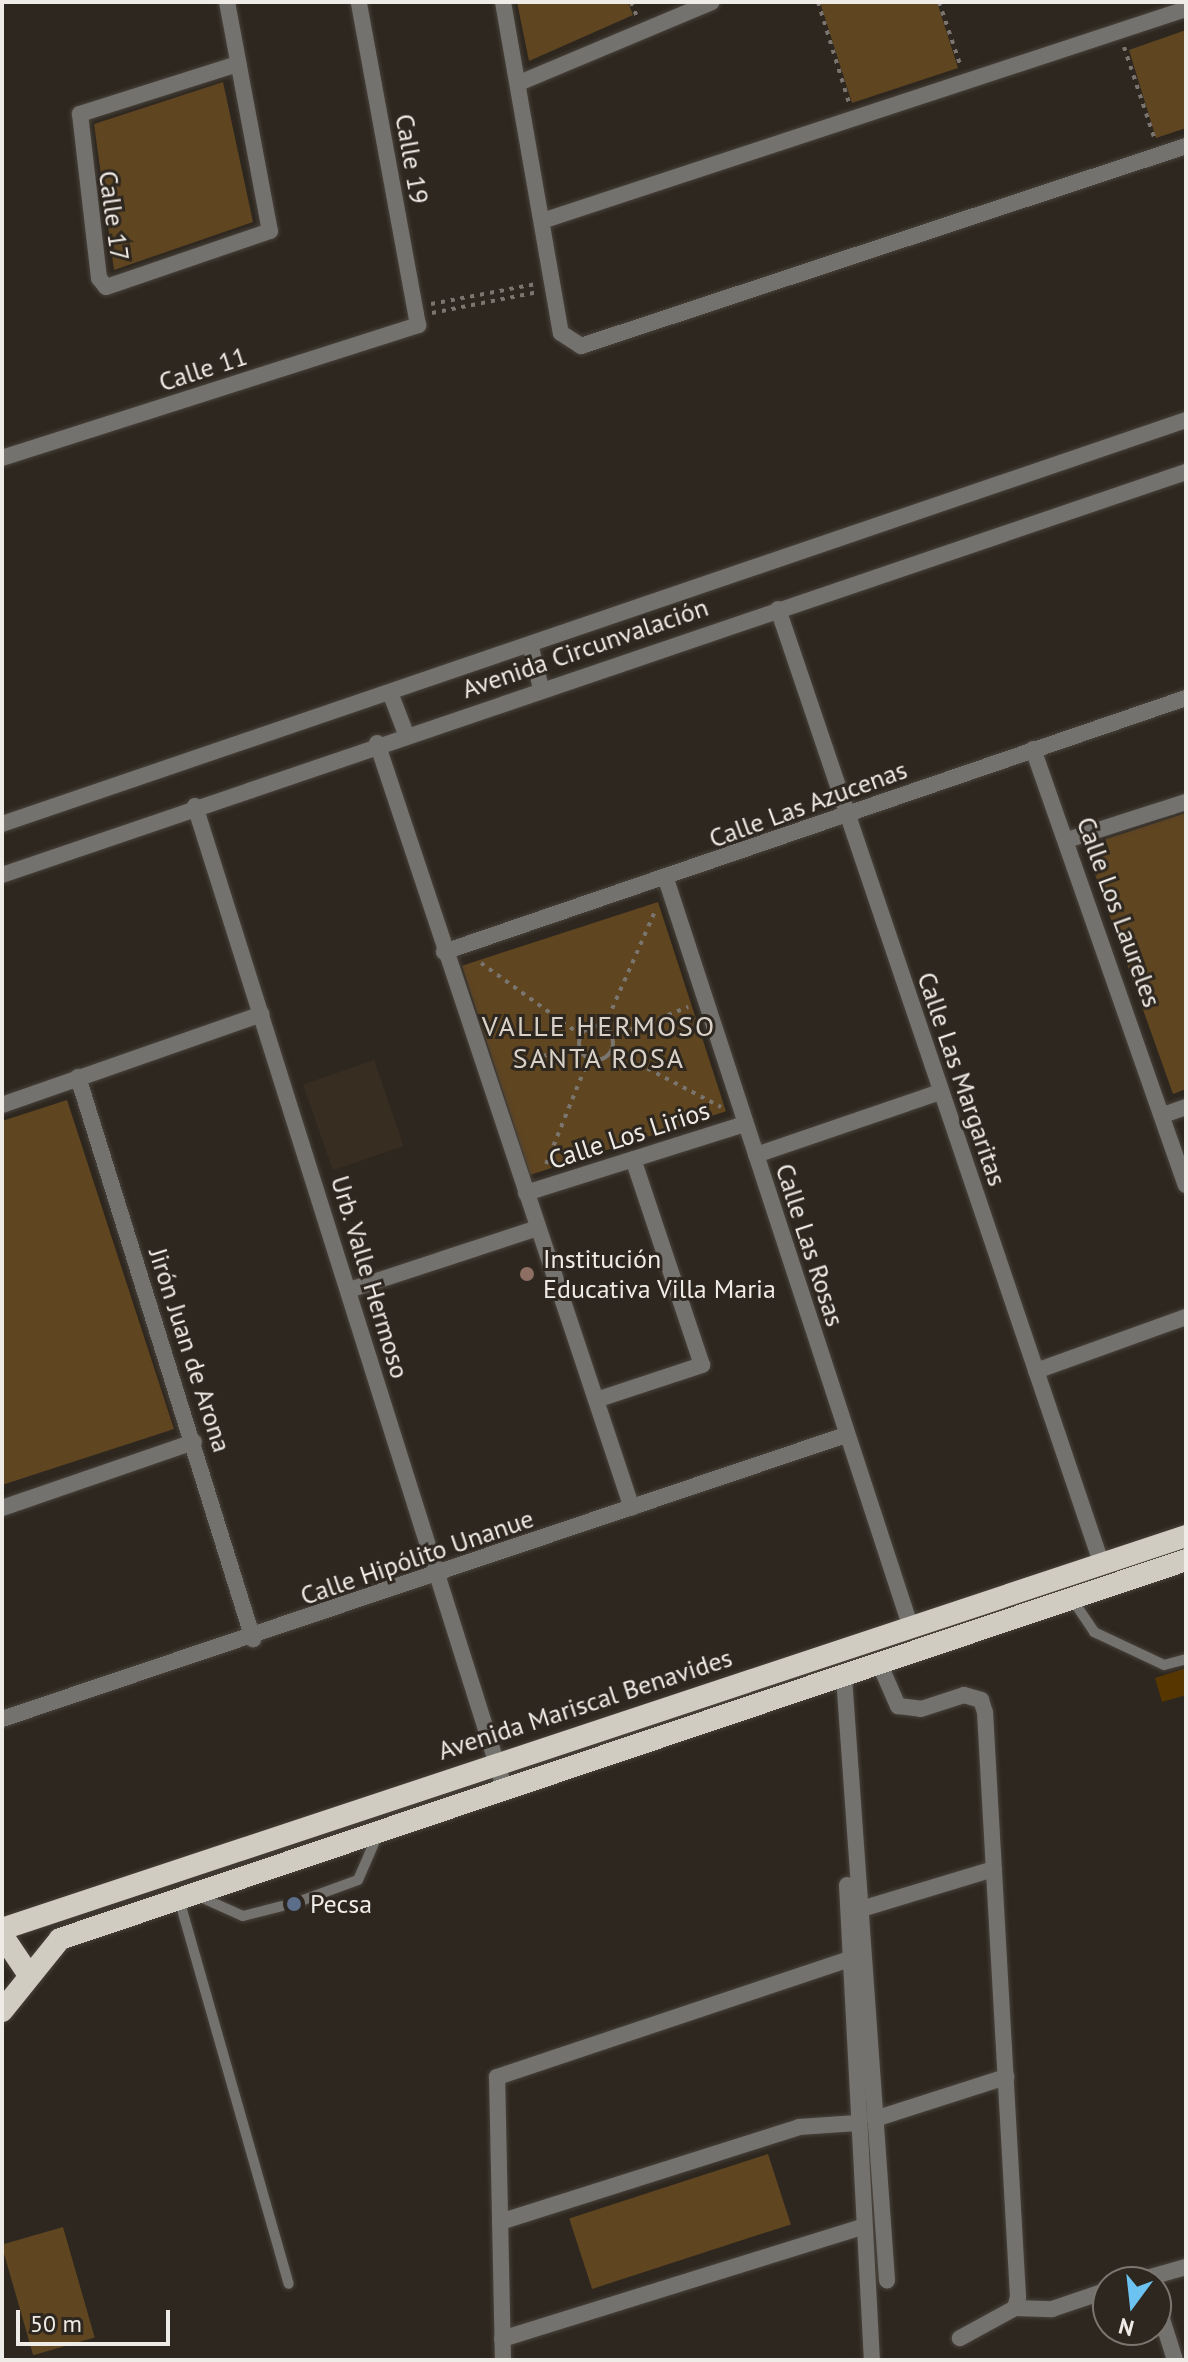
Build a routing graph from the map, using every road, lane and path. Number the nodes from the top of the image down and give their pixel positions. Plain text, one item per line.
1 (227, 2) edge
2 (359, 2) edge
3 (503, 2) edge
4 (712, 2) edge
5 (818, 2) edge
6 (939, 2) edge
7 (1186, 9) edge
8 (1119, 31) junction
9 (238, 64) junction
10 (966, 82) junction
11 (519, 83) junction
12 (854, 118) junction
13 (1186, 146) edge
14 (1159, 155) junction
15 (542, 221) junction
16 (555, 285) junction
17 (416, 316) junction
18 (1186, 420) edge
19 (2, 458) edge
20 (1186, 472) edge
21 (778, 609) junction
22 (531, 648) junction
23 (541, 688) junction
24 (391, 695) junction
25 (1186, 698) edge
26 (406, 734) junction
27 (377, 743) junction
28 (1033, 749) junction
29 (1186, 802) edge
30 (195, 806) junction
31 (848, 815) junction
32 (2, 824) edge
33 (1067, 840) junction
34 (2, 875) edge
35 (666, 879) junction
36 (657, 905) dead end
37 (444, 952) junction
38 (481, 963) dead end
39 (689, 1006) dead end
40 (262, 1014) junction
41 (604, 1027) junction
42 (581, 1035) junction
43 (612, 1037) junction
44 (580, 1048) junction
45 (612, 1050) junction
46 (589, 1058) junction
47 (513, 1062) dead end
48 (78, 1077) junction
49 (940, 1092) junction
50 (2, 1105) edge
51 (721, 1107) dead end
52 (1186, 1107) edge
53 (1166, 1114) junction
54 (745, 1124) junction
55 (756, 1155) junction
56 (633, 1159) junction
57 (546, 1164) dead end
58 (1186, 1185) edge
59 (526, 1193) junction
60 (538, 1228) junction
61 (349, 1290) junction
62 (1186, 1317) edge
63 (1036, 1371) junction
64 (596, 1400) junction
65 (846, 1435) junction
66 (194, 1442) junction
67 (2, 1508) edge
68 (632, 1508) junction
69 (1186, 1536) edge
70 (1186, 1560) edge
71 (1102, 1565) junction
72 (437, 1576) junction
73 (1072, 1599) junction
74 (910, 1625) junction
75 (253, 1639) junction
76 (1186, 1659) edge
77 (880, 1665) junction
78 (844, 1677) junction
79 (2, 1719) edge
80 (497, 1762) junction
81 (505, 1790) junction
82 (379, 1833) junction
83 (854, 1869) junction
84 (994, 1869) junction
85 (187, 1897) junction
86 (295, 1903) dead end
87 (282, 1906) dead end
88 (858, 1910) junction
89 (2, 1932) edge
90 (847, 1960) junction
91 (29, 1975) junction
92 (2, 2011) edge
93 (1006, 2077) junction
94 (875, 2119) junction
95 (857, 2123) junction
96 (500, 2222) junction
97 (864, 2226) junction
98 (887, 2280) dead end
99 (289, 2284) dead end
100 (1092, 2295) edge
101 (1015, 2308) junction
102 (960, 2338) dead end
103 (502, 2339) junction
104 (872, 2358) dead end
105 (503, 2360) edge

1 - 9 street, Calle 17
2 - 17 street, Calle 19
3 - 11 street
4 - 11 street
5 - 12 path
6 - 10 path
7 - 8 street
8 - 10 street
8 - 14 path
9 - 9 street, Calle 17
10 - 12 street
11 - 15 street
12 - 15 street
13 - 14 street
14 - 16 street
15 - 16 street
16 - 17 path
16 - 17 path
17 - 19 street, Calle 11
18 - 22 street, Avenida Circunvalación
20 - 21 street, Avenida Circunvalación
21 - 23 street, Avenida Circunvalación
21 - 31 street, Calle Las Margaritas
22 - 23 street
22 - 24 street, Avenida Circunvalación
23 - 26 street, Avenida Circunvalación
24 - 26 street
24 - 32 street, Avenida Circunvalación
25 - 28 street, Calle Las Azucenas
26 - 27 street, Avenida Circunvalación
27 - 30 street, Avenida Circunvalación
27 - 37 street
28 - 31 street, Calle Las Azucenas
28 - 33 street, Calle Los Laureles
29 - 33 street
30 - 34 street, Avenida Circunvalación
30 - 40 street, Urb. Valle Hermoso
31 - 35 street, Calle Las Azucenas
31 - 49 street, Calle Las Margaritas
33 - 53 street, Calle Los Laureles
35 - 37 street, Calle Las Azucenas
35 - 54 street, Calle Las Rosas
36 - 41 path
37 - 59 street
38 - 42 path
39 - 43 path
40 - 48 street
40 - 61 street, Urb. Valle Hermoso
41 - 42 path
41 - 43 path
42 - 44 path
43 - 45 path
44 - 46 path
44 - 47 path
45 - 46 path
45 - 51 path
46 - 57 path
48 - 50 street
48 - 66 street, Jirón Juan de Arona
49 - 55 street
49 - 63 street, Calle Las Margaritas
52 - 53 street
53 - 58 street, Calle Los Laureles
54 - 55 street, Calle Las Rosas
54 - 56 street, Calle Los Lirios
55 - 65 street, Calle Las Rosas
56 - 59 street, Calle Los Lirios
56 - 64 street
59 - 60 street
60 - 61 street
60 - 64 street
61 - 72 street, Urb. Valle Hermoso
62 - 63 street
63 - 71 street, Calle Las Margaritas
64 - 68 street
65 - 68 street, Calle Hipólito Unanue
65 - 74 street, Calle Las Rosas
66 - 67 street
66 - 75 street, Jirón Juan de Arona
68 - 72 street, Calle Hipólito Unanue
69 - 71 highway, Avenida Mariscal Benavides
70 - 73 highway
71 - 74 highway, Avenida Mariscal Benavides
72 - 75 street, Calle Hipólito Unanue
72 - 80 street, Urb. Valle Hermoso
73 - 76 lane
73 - 77 highway
74 - 80 highway, Avenida Mariscal Benavides
75 - 79 street, Calle Hipólito Unanue
77 - 78 highway
77 - 84 street
78 - 81 highway
78 - 83 street
80 - 81 street, Urb. Valle Hermoso
80 - 89 highway, Avenida Mariscal Benavides
81 - 82 highway
82 - 85 highway
82 - 86 lane
83 - 88 street
83 - 90 street
84 - 88 street
84 - 93 street
85 - 87 lane
85 - 91 highway
85 - 99 lane
88 - 94 street
89 - 91 highway
90 - 95 street
90 - 96 street
91 - 92 highway
93 - 94 street
93 - 101 street
94 - 98 street
95 - 96 street
95 - 97 street
96 - 103 street
97 - 103 street
97 - 104 street
100 - 101 street
101 - 102 street
103 - 105 street

